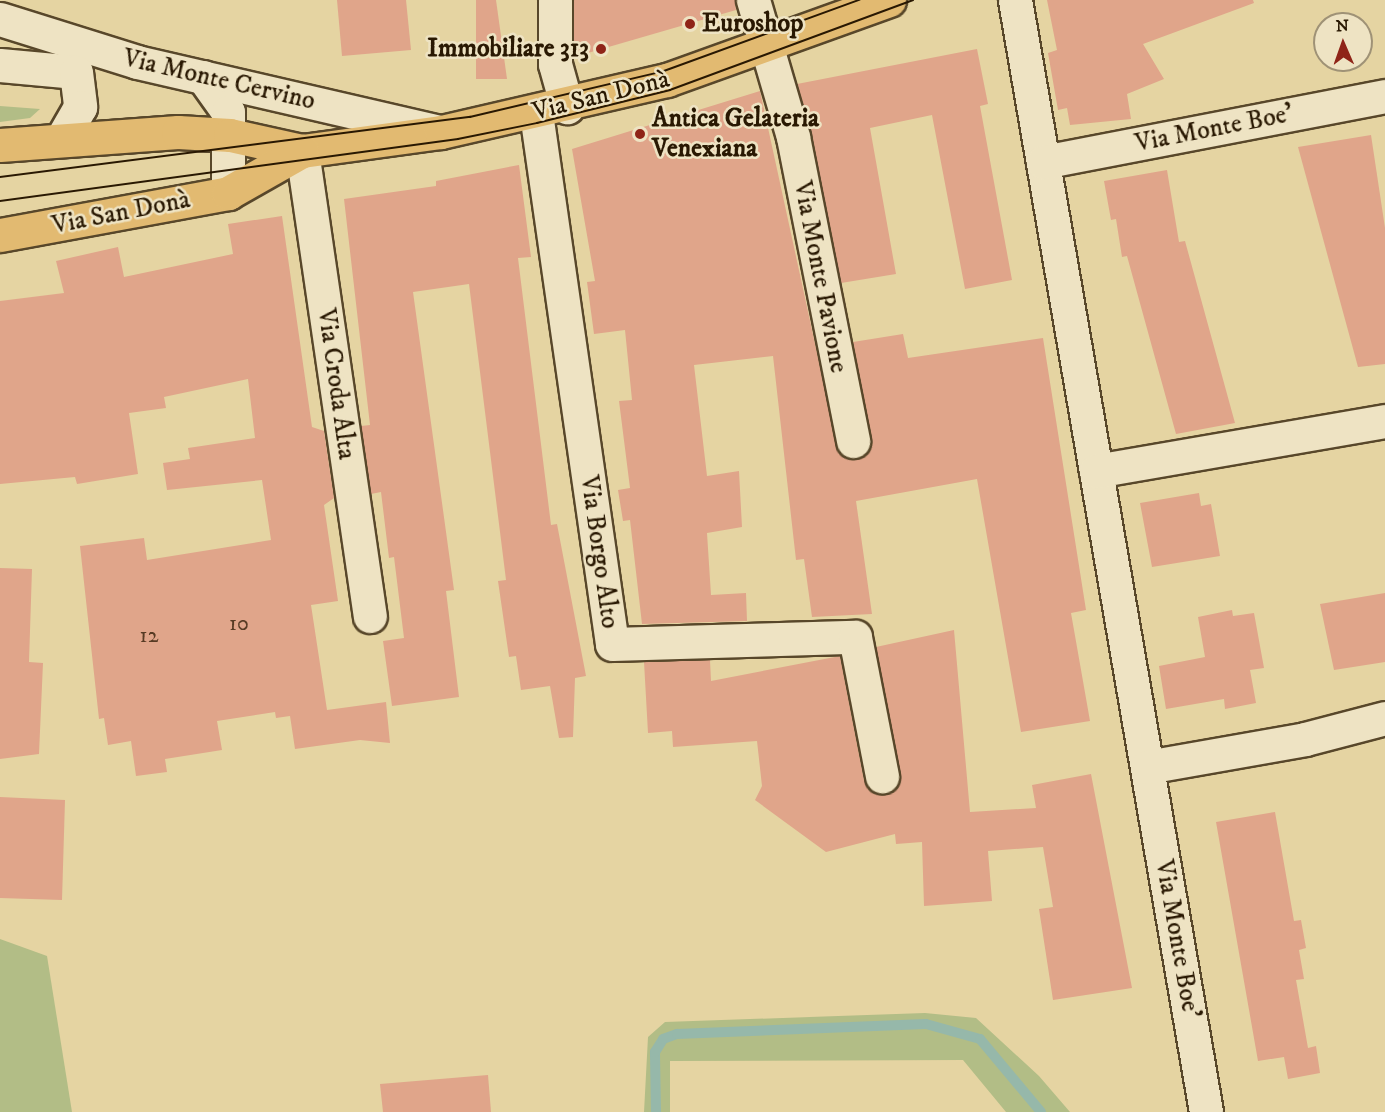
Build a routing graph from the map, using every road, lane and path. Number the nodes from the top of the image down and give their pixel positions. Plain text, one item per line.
1 (555, 0) edge
2 (753, 0) edge
3 (889, 0) edge
4 (1015, 0) edge
5 (0, 19) edge
6 (766, 44) junction
7 (0, 65) edge
8 (203, 77) junction
9 (1385, 96) edge
10 (551, 110) junction
11 (441, 132) junction
12 (230, 135) junction
13 (63, 137) junction
14 (0, 145) edge
15 (302, 151) junction
16 (1042, 162) junction
17 (228, 194) junction
18 (0, 236) edge
19 (1385, 421) edge
20 (853, 441) dead end
21 (1096, 471) junction
22 (370, 616) dead end
23 (1385, 717) edge
24 (1147, 766) junction
25 (882, 776) dead end
26 (1206, 1112) edge

1 - 10 street
2 - 6 street, Via Monte Pavione
3 - 6 main road, Via San Donà
4 - 16 street, Via Monte Boe'
5 - 8 street, Via Monte Cervino
6 - 10 main road, Via San Donà
6 - 20 street, Via Monte Pavione
7 - 13 street
8 - 11 street, Via Monte Cervino
8 - 12 street
9 - 16 street, Via Monte Boe'
10 - 11 main road, Via San Donà
10 - 25 street, Via Borgo Alto
11 - 15 main road, Via San Donà
12 - 13 main road, Via San Donà
12 - 15 main road, Via San Donà
12 - 17 street
13 - 14 main road, Via San Donà
15 - 17 main road, Via San Donà
15 - 22 street, Via Croda Alta
16 - 21 street, Via Monte Boe'
17 - 18 main road, Via San Donà
19 - 21 street
21 - 24 street, Via Monte Boe'
23 - 24 street
24 - 26 street, Via Monte Boe'

